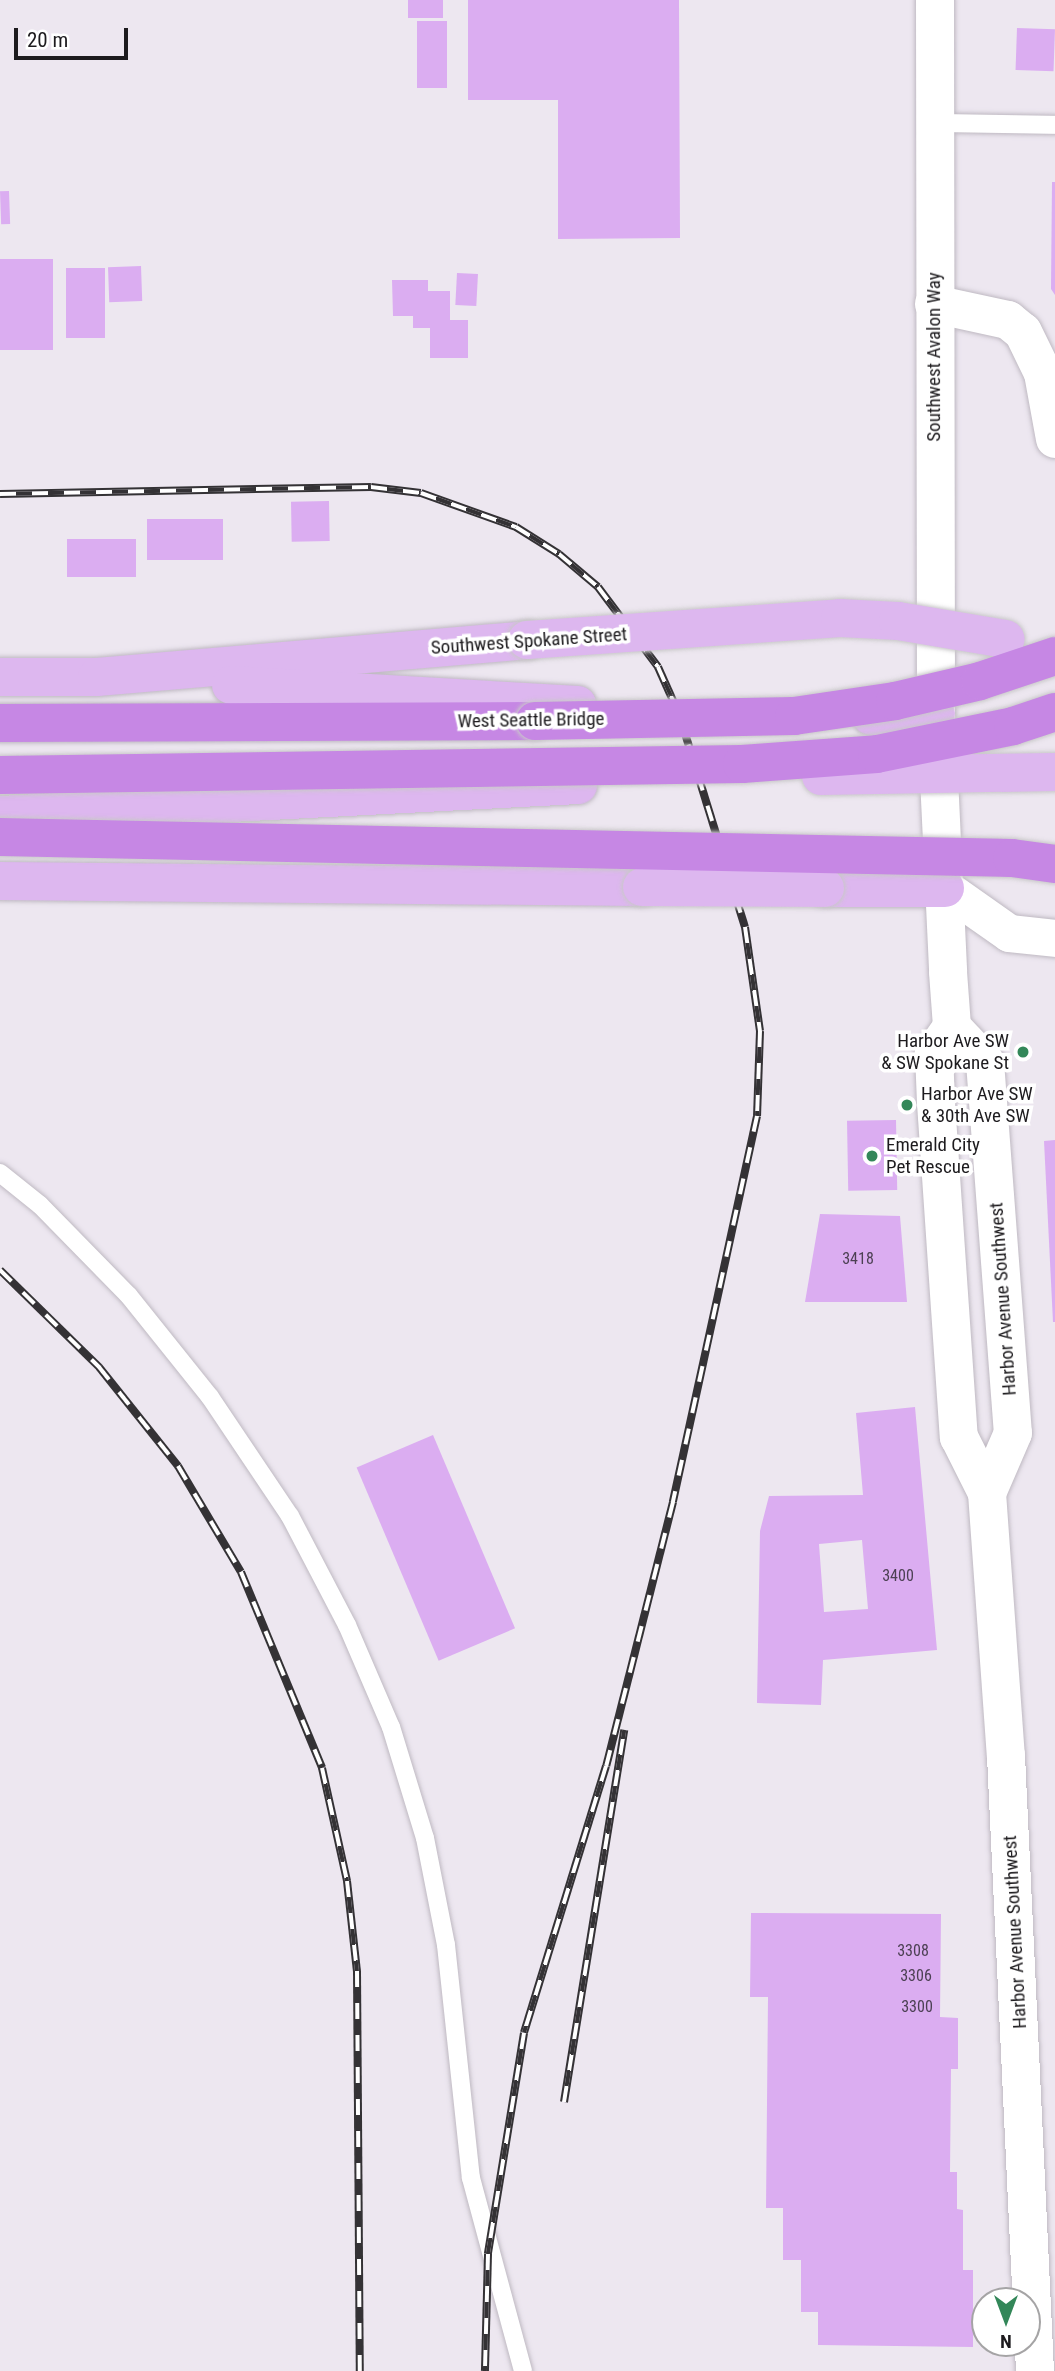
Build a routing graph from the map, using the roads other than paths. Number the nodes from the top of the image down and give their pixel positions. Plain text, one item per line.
1 (935, 0) edge
2 (934, 123) junction
3 (1055, 125) edge
4 (934, 304) junction
5 (1055, 439) edge
6 (1055, 656) edge
7 (0, 677) edge
8 (97, 677) junction
9 (1055, 712) edge
10 (936, 714) junction
11 (0, 723) edge
12 (1055, 772) edge
13 (0, 775) edge
14 (0, 814) edge
15 (0, 837) edge
16 (1055, 864) edge
17 (0, 881) edge
18 (945, 888) junction
19 (1055, 938) edge
20 (953, 1027) junction
21 (0, 1173) edge
22 (986, 1493) junction
23 (523, 2371) edge
24 (1035, 2371) edge

1 - 2 main road, Southwest Avalon Way
2 - 3 lane
2 - 4 main road, Southwest Avalon Way
4 - 5 main road
4 - 10 main road, Southwest Avalon Way
6 - 8 main road, Southwest Spokane Street, bridge
6 - 11 highway, West Seattle Bridge, bridge
7 - 8 main road, Southwest Spokane Street
8 - 10 main road, bridge
9 - 13 highway, bridge
10 - 18 main road
12 - 14 main road, bridge
15 - 16 highway, bridge
17 - 18 main road, bridge
18 - 19 street
18 - 20 main road
20 - 22 main road, Harbor Avenue Southwest
20 - 22 main road, Harbor Avenue Southwest
21 - 23 lane
22 - 24 main road, Harbor Avenue Southwest

